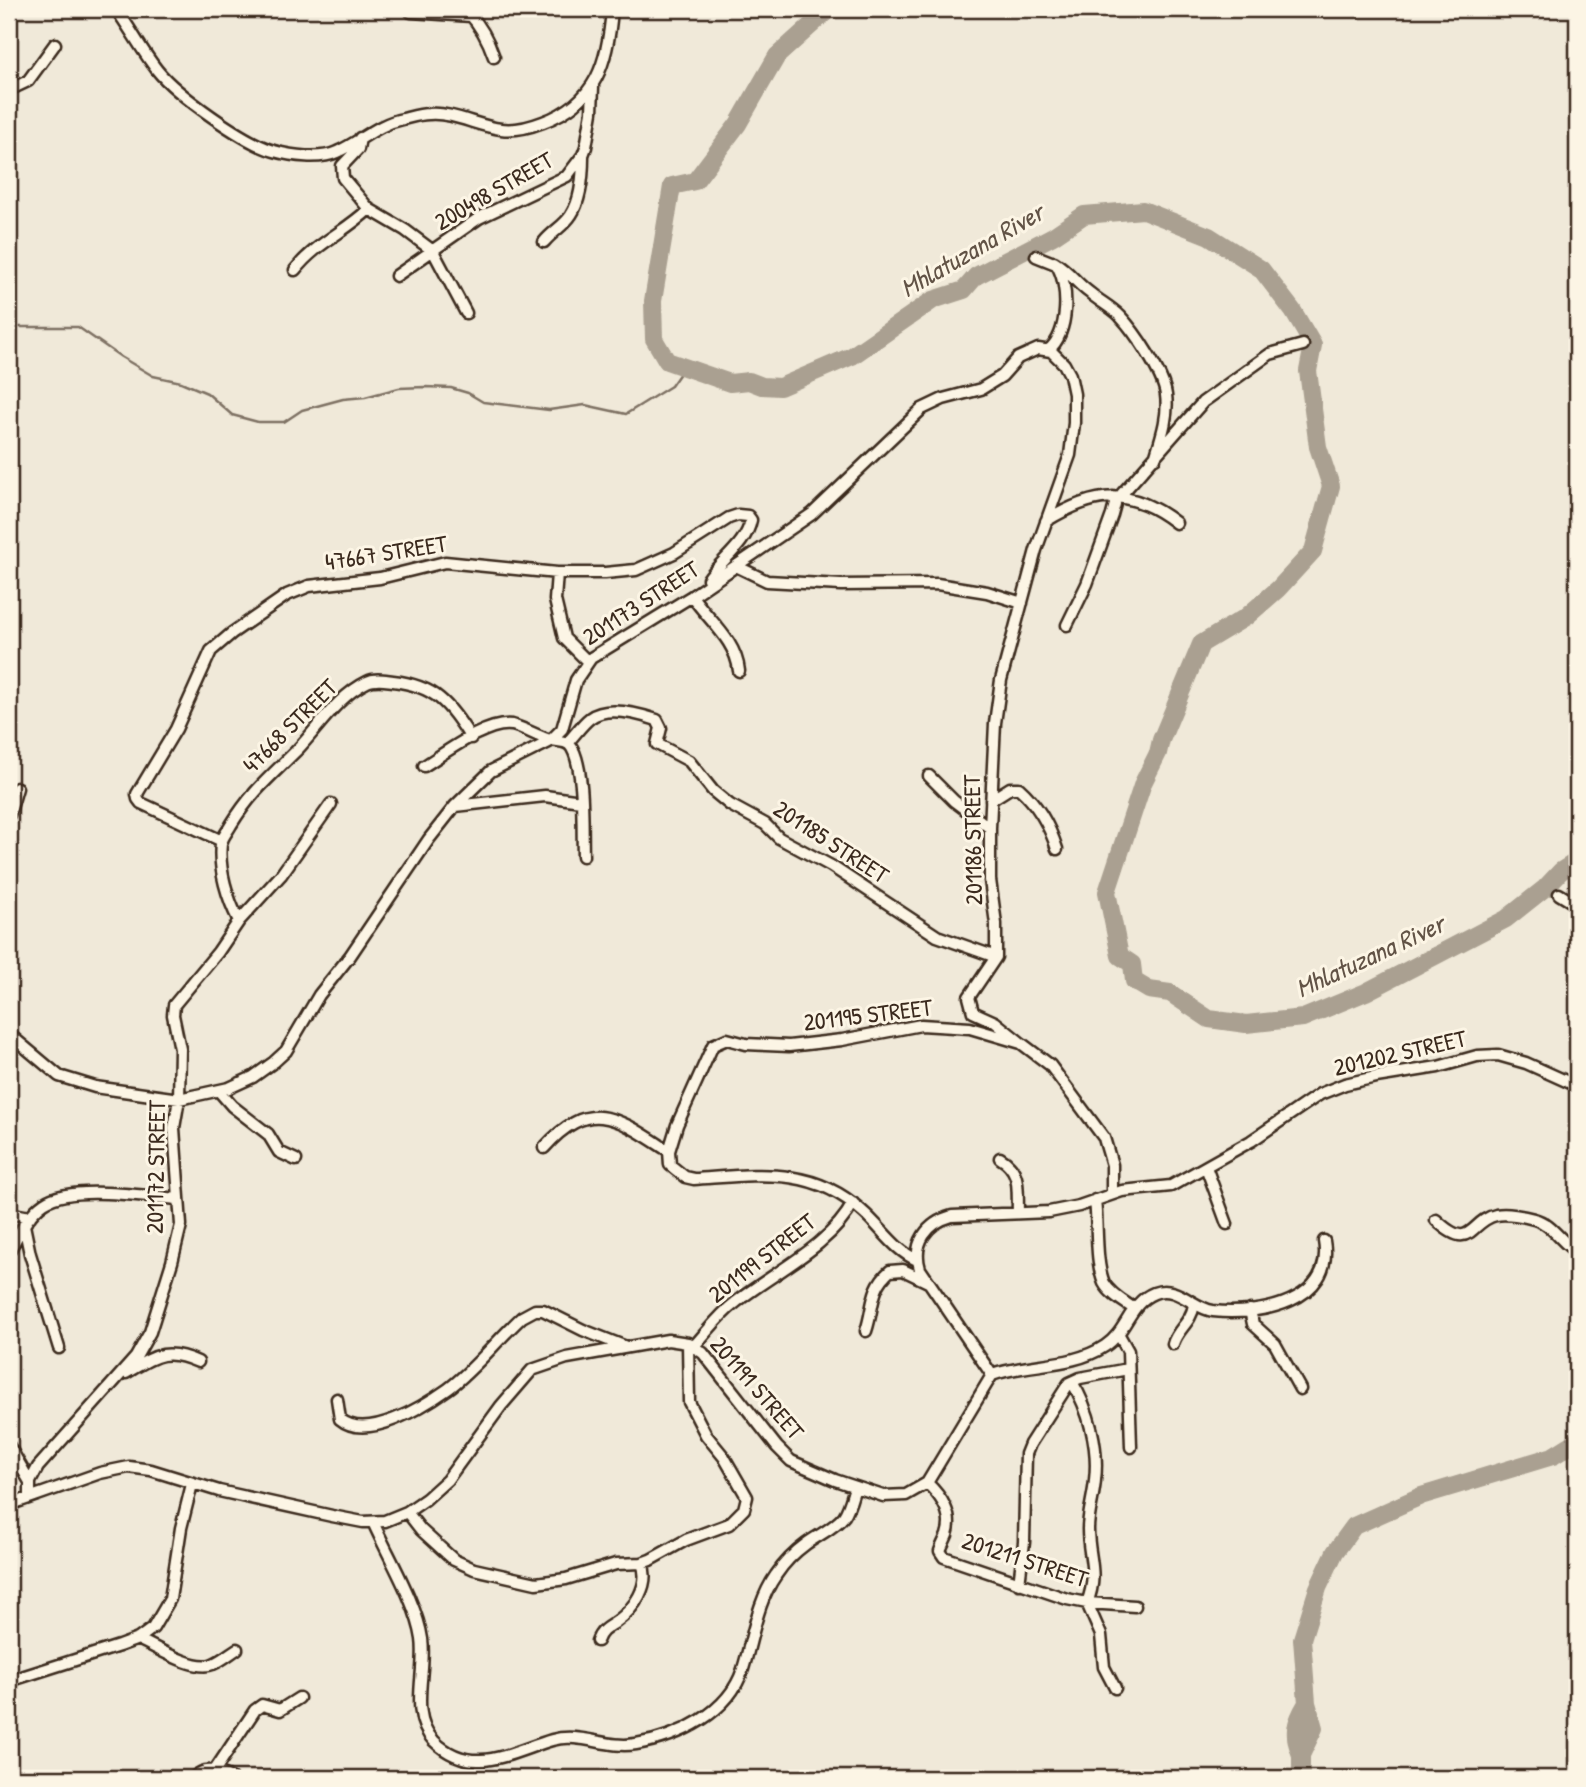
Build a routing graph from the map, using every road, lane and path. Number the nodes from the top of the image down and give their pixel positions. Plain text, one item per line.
1 (116, 9) edge
2 (612, 9) edge
3 (411, 12) dead end
4 (469, 12) edge
5 (55, 44) dead end
6 (494, 57) dead end
7 (593, 86) junction
8 (9, 89) edge
9 (360, 138) junction
10 (583, 155) junction
11 (369, 209) junction
12 (544, 242) dead end
13 (432, 251) junction
14 (1036, 256) dead end
15 (1054, 261) junction
16 (295, 270) dead end
17 (396, 276) dead end
18 (466, 313) dead end
19 (1303, 345) dead end
20 (1048, 350) junction
21 (1155, 458) junction
22 (1117, 496) junction
23 (1046, 521) junction
24 (1176, 523) dead end
25 (736, 566) junction
26 (557, 573) junction
27 (714, 581) junction
28 (692, 596) junction
29 (1022, 603) junction
30 (1067, 625) dead end
31 (588, 662) junction
32 (739, 671) dead end
33 (471, 738) junction
34 (551, 741) junction
35 (567, 743) junction
36 (424, 766) dead end
37 (929, 776) dead end
38 (17, 788) dead end
39 (991, 800) junction
40 (581, 801) junction
41 (331, 804) dead end
42 (455, 806) junction
43 (9, 815) edge
44 (990, 828) junction
45 (222, 841) junction
46 (1057, 849) dead end
47 (583, 856) dead end
48 (1559, 894) dead end
49 (1577, 905) edge
50 (239, 921) junction
51 (996, 957) junction
52 (9, 1034) edge
53 (1021, 1043) junction
54 (1577, 1086) edge
55 (219, 1091) junction
56 (179, 1099) junction
57 (544, 1148) dead end
58 (669, 1151) junction
59 (1000, 1158) dead end
60 (296, 1160) dead end
61 (1206, 1167) junction
62 (1112, 1194) junction
63 (179, 1199) junction
64 (1096, 1200) junction
65 (853, 1203) junction
66 (9, 1213) edge
67 (1018, 1213) junction
68 (1436, 1220) dead end
69 (27, 1221) junction
70 (1227, 1224) dead end
71 (1324, 1241) dead end
72 (9, 1251) edge
73 (1577, 1252) edge
74 (917, 1260) junction
75 (928, 1282) junction
76 (1194, 1304) junction
77 (1133, 1308) junction
78 (1250, 1310) junction
79 (866, 1331) dead end
80 (1119, 1335) junction
81 (691, 1344) junction
82 (1173, 1344) dead end
83 (628, 1348) junction
84 (59, 1349) dead end
85 (198, 1362) dead end
86 (1128, 1369) junction
87 (992, 1375) junction
88 (120, 1377) junction
89 (1072, 1382) junction
90 (1300, 1389) dead end
91 (337, 1399) dead end
92 (9, 1446) edge
93 (1131, 1447) dead end
94 (30, 1482) junction
95 (928, 1483) junction
96 (192, 1484) junction
97 (855, 1486) junction
98 (30, 1497) junction
99 (9, 1505) edge
100 (407, 1512) junction
101 (373, 1522) junction
102 (642, 1563) junction
103 (1019, 1584) junction
104 (1087, 1604) junction
105 (1135, 1605) dead end
106 (138, 1639) junction
107 (597, 1642) dead end
108 (237, 1648) dead end
109 (9, 1681) edge
110 (1115, 1688) dead end
111 (299, 1698) dead end
112 (215, 1770) junction
113 (193, 1778) edge
114 (230, 1778) edge

1 - 9 street
2 - 7 street
3 - 4 street
4 - 6 street
5 - 8 street
7 - 9 street
7 - 10 street, 200498 STREET
9 - 11 street
10 - 12 street
10 - 13 street, 200498 STREET
11 - 13 street
11 - 16 street
13 - 17 street, 200498 STREET
13 - 18 street
14 - 15 street
15 - 20 street
15 - 21 street
19 - 21 street
20 - 23 street, 201186 STREET
20 - 25 street, 201173 STREET
21 - 22 street
22 - 23 street
22 - 24 street
22 - 30 street
23 - 29 street, 201186 STREET
25 - 27 street, 201173 STREET
25 - 29 street
26 - 27 street, 47667 STREET
26 - 31 street
26 - 45 street, 47667 STREET
27 - 28 street, 201173 STREET
28 - 31 street, 201173 STREET
28 - 32 street
29 - 39 street, 201186 STREET
31 - 34 street, 201173 STREET
33 - 34 street
33 - 36 street
33 - 45 street, 47668 STREET
34 - 35 street
34 - 42 street
35 - 40 street
35 - 51 street, 201185 STREET
37 - 44 street
38 - 43 street
39 - 44 street, 201186 STREET
39 - 46 street
40 - 42 street
40 - 47 street
41 - 50 street, 201172 STREET
42 - 55 street
44 - 51 street, 201186 STREET
45 - 50 street
48 - 49 street
50 - 56 street, 201172 STREET
51 - 53 street
52 - 56 street
53 - 58 street, 201195 STREET
53 - 62 street, 201195 STREET
54 - 61 street, 201202 STREET
55 - 56 street
55 - 60 street
56 - 63 street, 201172 STREET
57 - 58 street
58 - 65 street
59 - 67 street
61 - 62 street, 201202 STREET
61 - 70 street
62 - 64 street, 201202 STREET
63 - 69 street
63 - 88 street, 201172 STREET
64 - 67 street, 201202 STREET
64 - 77 street
65 - 74 street
65 - 81 street, 201199 STREET
66 - 69 street
67 - 74 street, 201202 STREET
68 - 73 street
69 - 72 street
69 - 84 street
71 - 78 street
74 - 75 street
75 - 79 street
75 - 87 street
76 - 77 street
76 - 78 street
76 - 82 street
77 - 80 street
78 - 90 street
80 - 86 street
80 - 87 street
81 - 83 street, 201191 STREET
81 - 97 street, 201191 STREET
81 - 102 street
83 - 91 street
83 - 100 street, 201191 STREET
85 - 88 street
86 - 89 street
86 - 93 street
87 - 95 street
88 - 94 street, 201172 STREET
89 - 103 street
89 - 104 street
92 - 94 street
94 - 98 street
95 - 97 street, 201191 STREET
95 - 103 street, 201211 STREET
96 - 98 street, 201191 STREET
96 - 101 street, 201191 STREET
96 - 106 street
97 - 101 street
98 - 99 street, 201191 STREET
100 - 101 street, 201191 STREET
100 - 102 street
102 - 107 street
103 - 104 street, 201211 STREET
104 - 105 street, 201211 STREET
104 - 110 street
106 - 108 street
106 - 109 street
111 - 112 street
112 - 113 street
112 - 114 street

